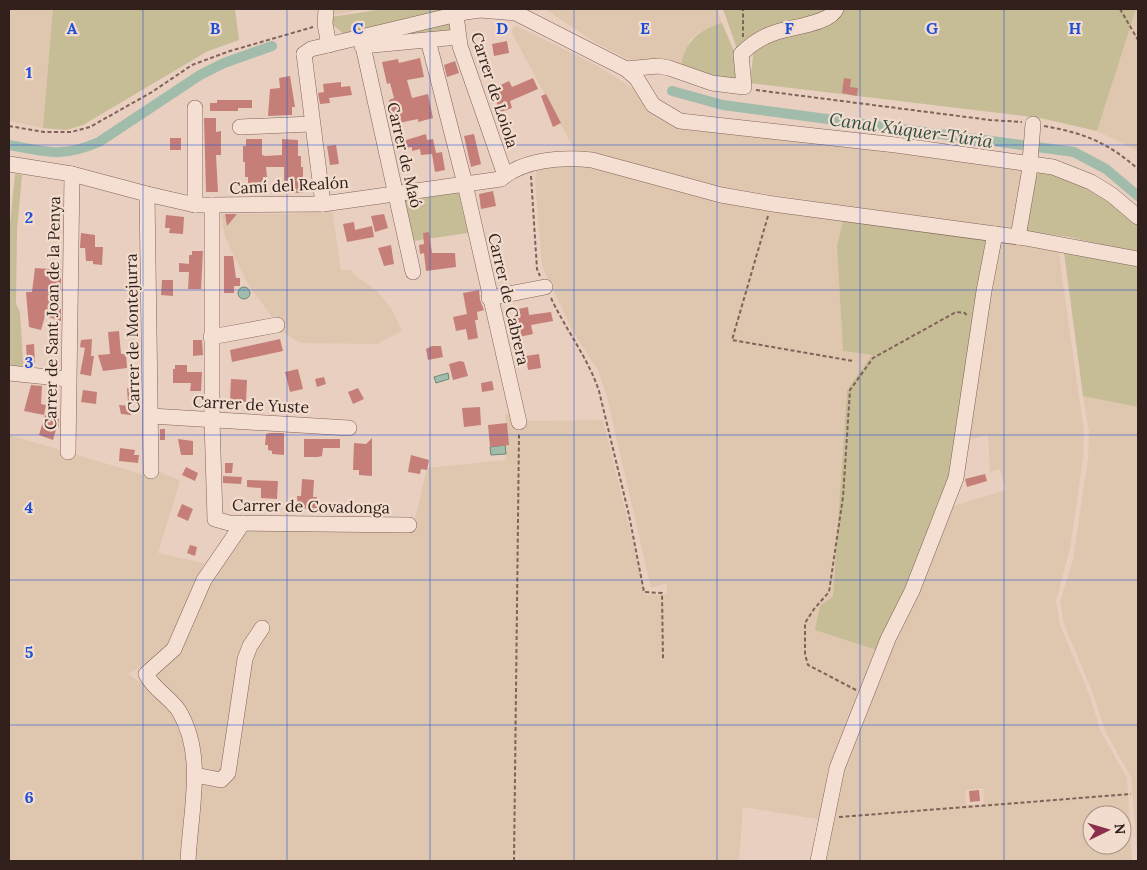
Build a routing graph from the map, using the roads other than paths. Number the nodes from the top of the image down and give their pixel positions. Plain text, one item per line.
1 (836, 9) edge
2 (456, 15) junction
3 (325, 16) edge
4 (458, 37) junction
5 (428, 40) junction
6 (329, 46) junction
7 (363, 46) junction
8 (304, 54) junction
9 (626, 69) junction
10 (195, 108) dead end
11 (312, 124) junction
12 (1033, 124) road end
13 (240, 127) dead end
14 (1028, 162) junction
15 (9, 164) edge
16 (72, 174) junction
17 (505, 175) junction
18 (465, 184) junction
19 (396, 193) junction
20 (147, 194) junction
21 (323, 204) junction
22 (195, 205) junction
23 (212, 205) junction
24 (1138, 217) edge
25 (995, 234) junction
26 (1018, 237) junction
27 (1138, 259) edge
28 (413, 272) dead end
29 (545, 287) road end
30 (490, 298) junction
31 (277, 325) dead end
32 (211, 337) junction
33 (9, 373) edge
34 (68, 379) junction
35 (151, 416) junction
36 (212, 420) junction
37 (519, 422) road end
38 (349, 428) dead end
39 (68, 452) dead end
40 (151, 471) dead end
41 (243, 523) junction
42 (409, 525) dead end
43 (262, 628) dead end
44 (195, 775) junction
45 (188, 861) edge
46 (818, 861) edge

1 - 9 street
2 - 4 street, Carrer de Loiola
2 - 6 street
2 - 9 street
3 - 6 street
4 - 5 street
4 - 17 street, Carrer de Loiola
5 - 7 street
5 - 18 street, Carrer de Cabrera
6 - 8 street
7 - 8 street
7 - 19 street, Carrer de Maó
8 - 11 street
9 - 14 street
10 - 22 street
11 - 13 street
11 - 21 street
12 - 14 street
14 - 24 street
14 - 26 street
15 - 16 street, Camí del Realón
16 - 20 street, Camí del Realón
16 - 34 street, Carrer de Sant Joan de la Penya
17 - 18 street, Camí del Realón
17 - 25 street, Camí del Realón
18 - 19 street, Camí del Realón
18 - 30 street, Carrer de Cabrera
19 - 21 street, Camí del Realón
19 - 28 street, Carrer de Maó
20 - 22 street, Camí del Realón
20 - 35 street, Carrer de Montejurra
21 - 23 street, Camí del Realón
22 - 23 street, Camí del Realón
23 - 32 street, Carrer de Covadonga
25 - 26 street, Camí del Realón
25 - 46 street
26 - 27 street, Camí del Realón
29 - 30 street
30 - 37 street, Carrer de Cabrera
31 - 32 street
32 - 36 street, Carrer de Covadonga
33 - 34 street
34 - 39 street, Carrer de Sant Joan de la Penya
35 - 36 street, Carrer de Yuste
35 - 40 street, Carrer de Montejurra
36 - 38 street, Carrer de Yuste
36 - 41 street, Carrer de Covadonga
41 - 42 street, Carrer de Covadonga
41 - 44 street
43 - 44 street
44 - 45 street

